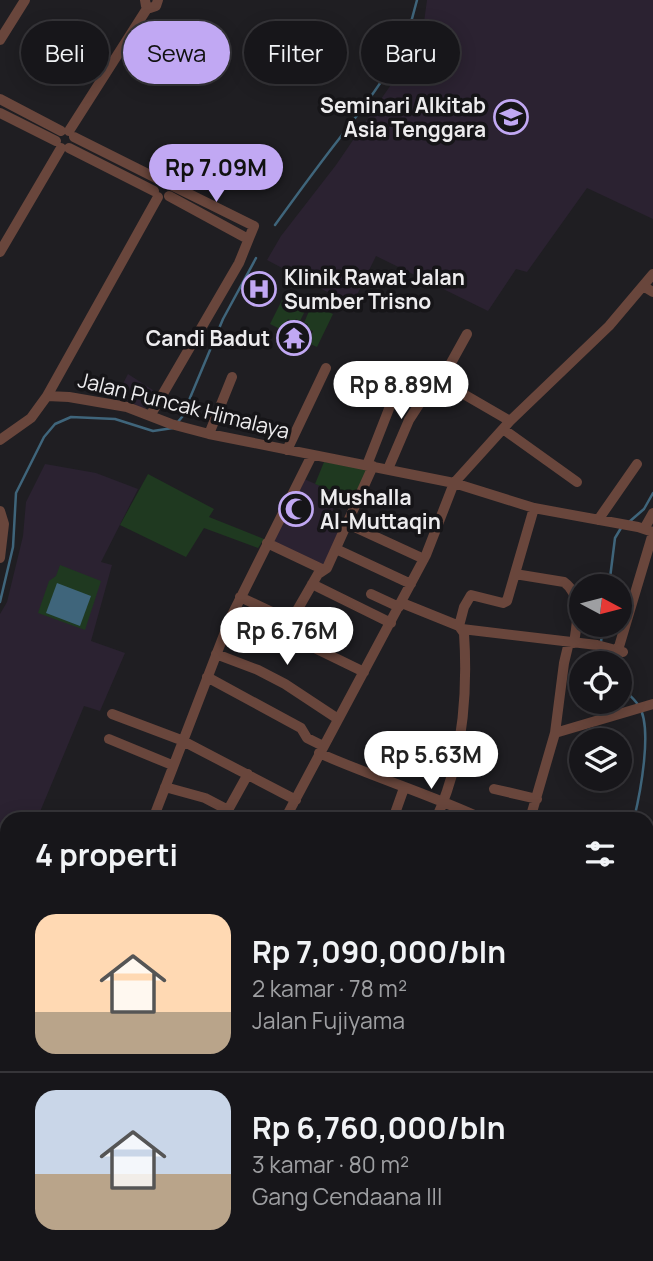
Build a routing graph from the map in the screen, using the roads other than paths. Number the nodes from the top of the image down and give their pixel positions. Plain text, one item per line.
1 (25, 0) edge
2 (158, 0) edge
3 (146, 4) edge
4 (0, 40) edge
5 (0, 99) edge
6 (0, 113) edge
7 (65, 139) junction
8 (160, 180) junction
9 (171, 185) junction
10 (160, 195) junction
11 (248, 239) junction
12 (0, 252) edge
13 (653, 274) edge
14 (643, 286) junction
15 (653, 292) edge
16 (467, 334) dead end
17 (418, 367) dead end
18 (326, 368) dead end
19 (232, 377) dead end
20 (438, 379) junction
21 (386, 391) dead end
22 (47, 397) junction
23 (150, 416) junction
24 (507, 425) junction
25 (209, 434) junction
26 (0, 440) edge
27 (286, 450) junction
28 (312, 455) junction
29 (636, 464) dead end
30 (370, 465) junction
31 (388, 469) junction
32 (578, 482) dead end
33 (454, 483) junction
34 (534, 508) junction
35 (0, 511) edge
36 (653, 513) edge
37 (598, 520) junction
38 (348, 524) junction
39 (647, 530) edge
40 (267, 543) junction
41 (336, 549) junction
42 (0, 558) edge
43 (424, 559) junction
44 (324, 570) junction
45 (515, 574) junction
46 (312, 584) junction
47 (411, 584) junction
48 (371, 594) dead end
49 (240, 597) junction
50 (401, 605) junction
51 (291, 621) junction
52 (391, 623) junction
53 (461, 627) junction
54 (572, 643) junction
55 (216, 654) junction
56 (363, 672) junction
57 (207, 677) junction
58 (650, 705) edge
59 (112, 714) dead end
60 (338, 719) junction
61 (555, 733) junction
62 (109, 739) dead end
63 (181, 740) junction
64 (321, 749) junction
65 (415, 764) dead end
66 (172, 765) junction
67 (453, 772) junction
68 (248, 774) junction
69 (165, 787) junction
70 (404, 788) junction
71 (494, 789) dead end
72 (537, 799) junction
73 (296, 800) junction
74 (444, 801) junction
75 (156, 812) edge
76 (224, 812) edge
77 (228, 812) edge
78 (289, 812) edge
79 (395, 812) edge
80 (439, 812) edge
81 (468, 812) edge
82 (532, 812) edge

1 - 4 street
2 - 3 street
3 - 7 street
5 - 7 street
6 - 7 street
7 - 8 street
7 - 10 street
7 - 12 street
8 - 9 street
8 - 10 street
9 - 10 street
9 - 11 street
10 - 11 street
10 - 22 street
11 - 23 street
13 - 14 street
14 - 15 street
14 - 24 street
16 - 20 street
17 - 20 street
18 - 27 street
19 - 25 street
20 - 24 street
20 - 31 street
21 - 30 street
22 - 23 street, Jalan Puncak Himalaya
22 - 26 street
23 - 25 street, Jalan Puncak Himalaya
24 - 32 street
24 - 33 street
25 - 27 street, Jalan Puncak Himalaya
27 - 28 street, Jalan Puncak Himalaya
28 - 30 street, Jalan Puncak Himalaya
28 - 40 street
29 - 37 street
30 - 31 street, Jalan Puncak Himalaya
30 - 38 street
31 - 33 street, Jalan Puncak Himalaya
33 - 34 street, Jalan Puncak Himalaya
33 - 43 street
34 - 37 street, Jalan Puncak Himalaya
34 - 45 street
35 - 42 street
36 - 39 street
37 - 39 street, Jalan Puncak Himalaya
38 - 41 street
38 - 43 street
39 - 54 street
40 - 44 street
40 - 49 street
41 - 44 street
41 - 47 street
43 - 47 street
44 - 46 street
45 - 53 street
45 - 54 street
46 - 51 street
46 - 52 street
47 - 50 street
48 - 50 street
49 - 51 street
49 - 55 street
50 - 52 street
50 - 53 street
51 - 56 street
52 - 56 street
53 - 54 street
53 - 67 street
54 - 61 street
55 - 57 street
55 - 60 street
56 - 60 street
57 - 63 street
57 - 64 street
58 - 61 street
59 - 63 street
60 - 64 street
61 - 72 street
62 - 66 street
63 - 66 street
63 - 68 street
64 - 70 street
64 - 73 street
65 - 67 street
66 - 69 street
67 - 74 street
68 - 73 street
68 - 77 street
69 - 75 street
69 - 76 street
70 - 74 street
70 - 79 street
71 - 72 street
72 - 82 street
73 - 78 street
74 - 80 street
74 - 81 street

